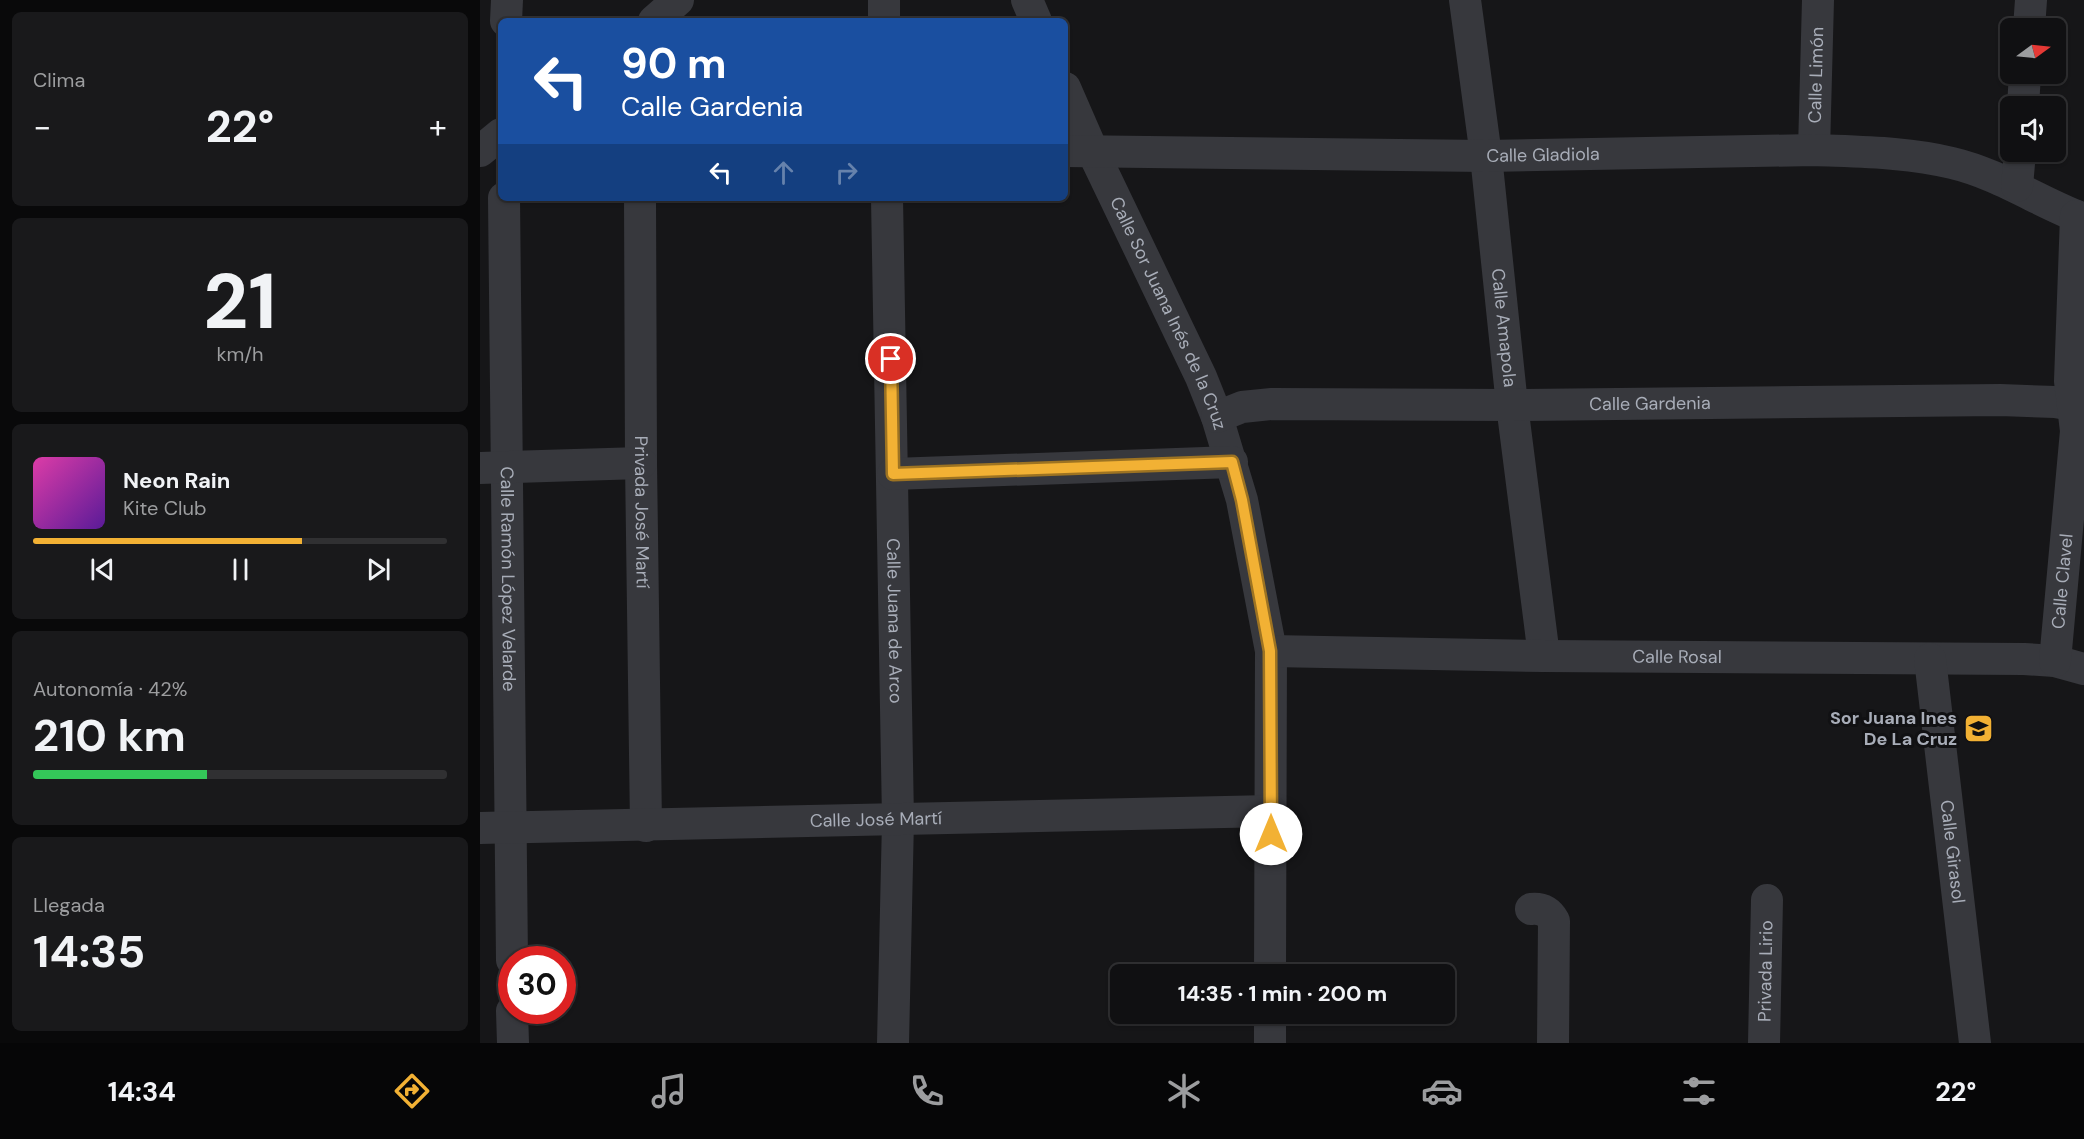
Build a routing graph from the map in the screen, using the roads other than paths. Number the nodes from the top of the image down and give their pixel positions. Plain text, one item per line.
1 (507, 0) edge
2 (678, 0) edge
3 (884, 0) edge
4 (1028, 0) edge
5 (1465, 0) edge
6 (1818, 0) edge
7 (2031, 0) edge
8 (506, 18) edge
9 (657, 18) edge
10 (884, 18) edge
11 (1035, 18) edge
12 (2030, 18) edge
13 (1068, 103) edge
14 (498, 136) edge
15 (1814, 150) junction
16 (480, 151) edge
17 (1078, 151) edge
18 (1486, 156) junction
19 (2019, 162) edge
20 (2017, 186) junction
21 (504, 201) edge
22 (640, 201) edge
23 (888, 201) edge
24 (2080, 218) edge
25 (1512, 405) junction
26 (2078, 406) edge
27 (1217, 417) junction
28 (1232, 462) junction
29 (641, 463) junction
30 (493, 467) edge
31 (893, 474) junction
32 (1270, 651) junction
33 (1544, 656) junction
34 (1930, 659) junction
35 (2069, 665) edge
36 (1271, 811) junction
37 (898, 820) junction
38 (646, 826) junction
39 (495, 827) edge
40 (1767, 900) dead end
41 (1531, 909) dead end
42 (510, 946) edge
43 (1270, 964) edge
44 (512, 1024) edge
45 (1270, 1024) edge
46 (513, 1043) edge
47 (893, 1043) edge
48 (1270, 1043) edge
49 (1553, 1043) edge
50 (1764, 1043) edge
51 (1975, 1043) edge

1 - 8 street
2 - 9 street
3 - 10 street
4 - 11 street
5 - 18 street, Calle Amapola
6 - 15 street, Calle Limón
7 - 12 street
13 - 17 street, Calle Sor Juana Inés de la Cruz
14 - 16 street
15 - 18 street, Calle Gladiola
15 - 20 street, Calle Gladiola
17 - 18 street, Calle Gladiola
17 - 27 street, Calle Sor Juana Inés de la Cruz
18 - 25 street, Calle Amapola
19 - 20 street
20 - 24 street, Calle Gladiola
21 - 30 street, Calle Ramón López Velarde
22 - 29 street, Privada José Martí
23 - 31 street, Calle Juana de Arco
24 - 26 street, Calle Clavel
25 - 26 street, Calle Gardenia
25 - 27 street, Calle Gardenia
25 - 33 street, Calle Amapola
26 - 35 street, Calle Clavel
27 - 28 street, Calle Sor Juana Inés de la Cruz
28 - 31 street
28 - 32 street, Calle Sor Juana Inés de la Cruz
29 - 30 street
29 - 38 street, Privada José Martí
30 - 39 street, Calle Ramón López Velarde
31 - 37 street, Calle Juana de Arco
32 - 33 street, Calle Rosal
32 - 36 street, Calle Sor Juana Inés de la Cruz
33 - 34 street, Calle Rosal
34 - 35 street, Calle Rosal
34 - 51 street, Calle Girasol
36 - 37 street, Calle José Martí
36 - 43 street, Calle Sor Juana Inés de la Cruz
37 - 38 street, Calle José Martí
37 - 47 street, Calle Juana de Arco
38 - 39 street, Calle José Martí
39 - 42 street, Calle Ramón López Velarde
40 - 50 street, Privada Lirio
41 - 49 street
44 - 46 street
45 - 48 street

